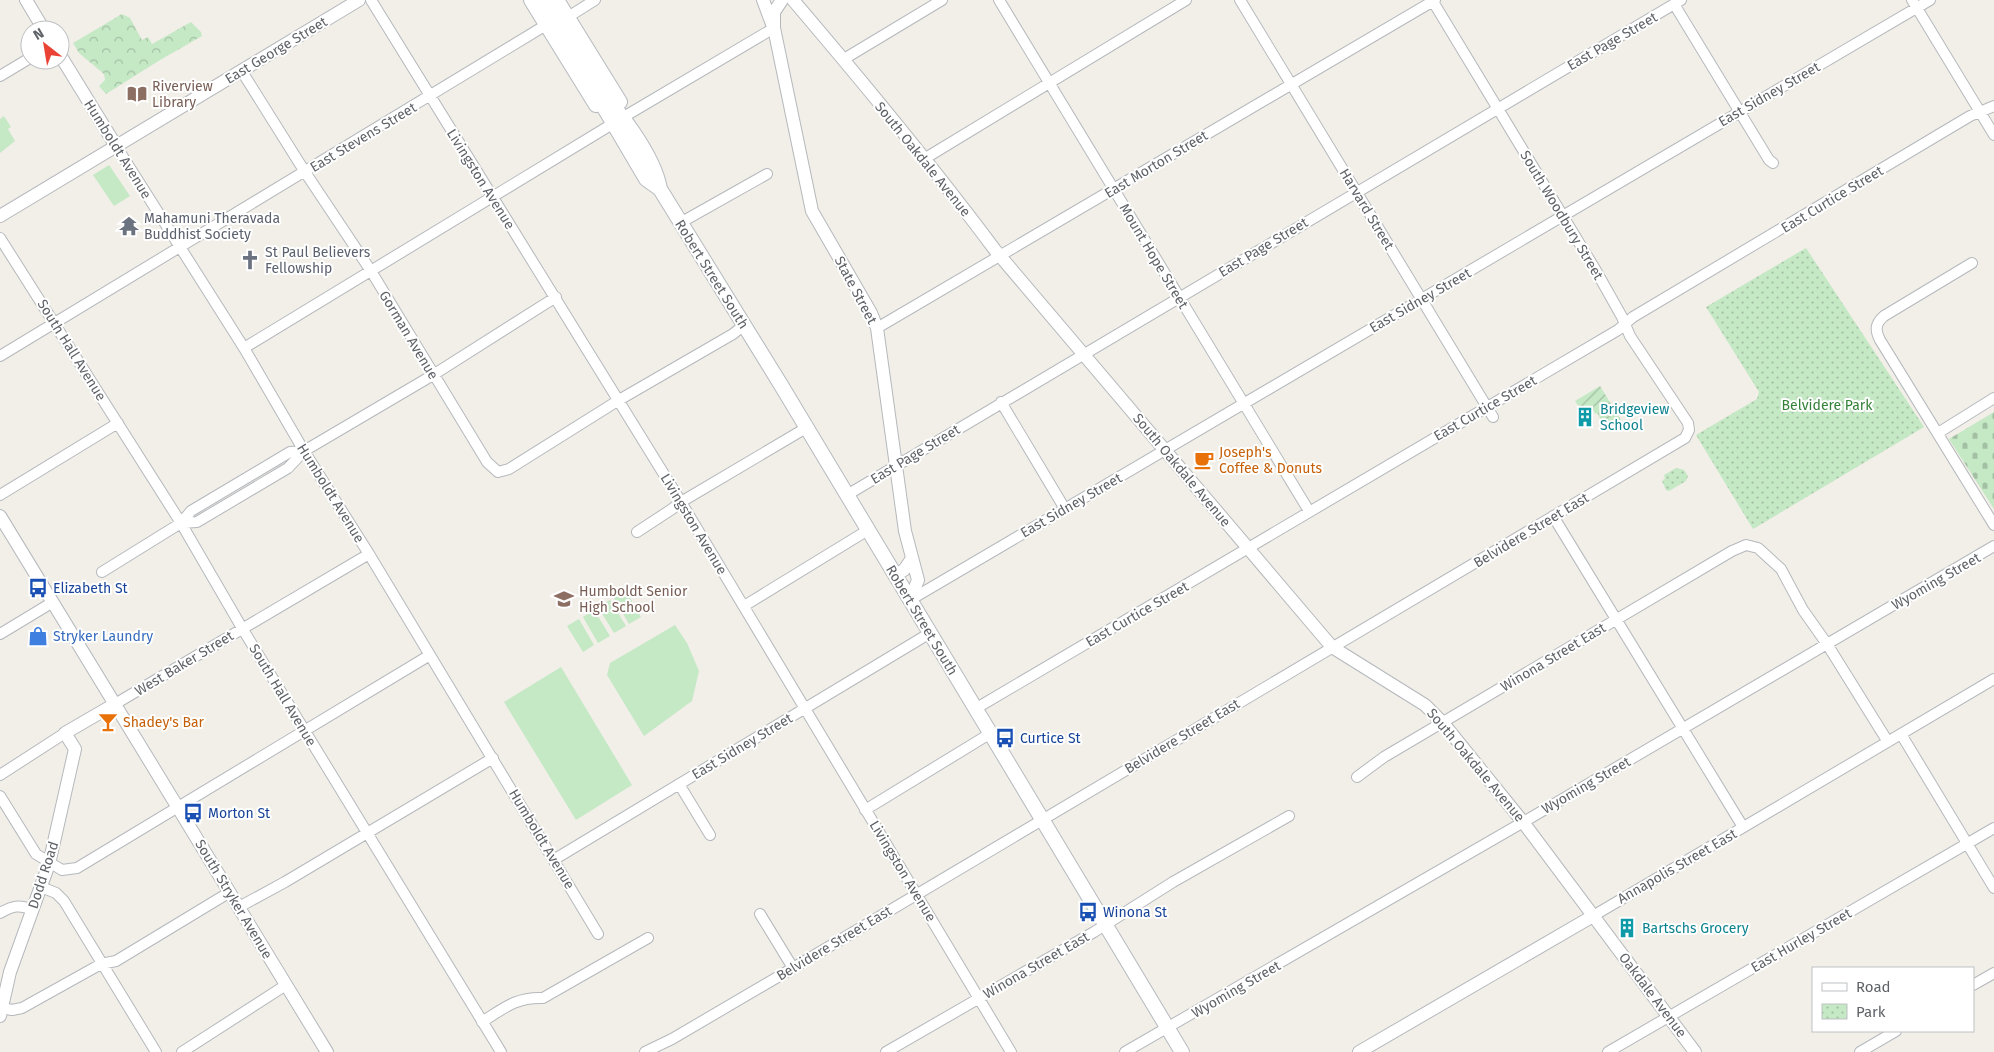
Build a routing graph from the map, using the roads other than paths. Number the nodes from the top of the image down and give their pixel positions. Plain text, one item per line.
1 (26, 0) edge
2 (359, 0) edge
3 (371, 0) edge
4 (531, 0) edge
5 (543, 0) edge
6 (557, 0) edge
7 (595, 0) edge
8 (763, 0) edge
9 (782, 0) edge
10 (793, 0) edge
11 (942, 0) edge
12 (999, 0) edge
13 (1186, 0) edge
14 (1240, 0) edge
15 (1433, 0) edge
16 (1930, 0) edge
17 (1678, 2) edge
18 (1914, 4) edge
19 (568, 17) junction
20 (38, 20) edge
21 (546, 25) junction
22 (774, 28) junction
23 (844, 59) junction
24 (20, 64) edge
25 (69, 70) edge
26 (241, 70) junction
27 (0, 76) edge
28 (1049, 82) junction
29 (1291, 84) junction
30 (430, 97) junction
31 (1994, 106) edge
32 (1498, 108) junction
33 (1738, 112) junction
34 (1981, 112) junction
35 (628, 115) junction
36 (609, 126) junction
37 (1994, 135) edge
38 (629, 138) junction
39 (116, 146) junction
40 (924, 159) junction
41 (1773, 163) dead end
42 (305, 172) junction
43 (767, 174) dead end
44 (1114, 189) junction
45 (1356, 191) junction
46 (493, 198) junction
47 (0, 216) edge
48 (1563, 216) junction
49 (680, 223) junction
50 (0, 238) edge
51 (180, 248) junction
52 (1000, 256) junction
53 (1972, 263) dead end
54 (371, 271) junction
55 (556, 297) junction
56 (1178, 298) junction
57 (1421, 299) junction
58 (54, 324) junction
59 (744, 325) junction
60 (1625, 325) junction
61 (877, 328) junction
62 (244, 348) junction
63 (1083, 354) junction
64 (0, 356) edge
65 (433, 375) junction
66 (1994, 398) edge
67 (618, 400) junction
68 (1001, 402) junction
69 (1243, 403) junction
70 (1486, 407) junction
71 (1493, 417) dead end
72 (118, 423) junction
73 (806, 428) junction
74 (1689, 430) joint
75 (1938, 433) junction
76 (1165, 450) junction
77 (304, 451) junction
78 (897, 465) junction
79 (0, 495) edge
80 (846, 495) junction
81 (681, 502) junction
82 (1065, 508) junction
83 (1309, 511) junction
84 (0, 516) edge
85 (1553, 516) junction
86 (181, 523) junction
87 (1994, 525) edge
88 (868, 530) junction
89 (636, 532) dead end
90 (1994, 546) edge
91 (1247, 547) junction
92 (370, 554) junction
93 (911, 560) junction
94 (102, 572) dead end
95 (895, 575) junction
96 (910, 600) junction
97 (53, 602) junction
98 (744, 606) junction
99 (1616, 620) junction
100 (242, 628) junction
101 (930, 633) junction
102 (0, 634) edge
103 (1827, 644) junction
104 (1332, 648) junction
105 (430, 656) junction
106 (1994, 679) edge
107 (115, 704) junction
108 (804, 708) junction
109 (975, 708) junction
110 (1443, 723) junction
111 (1684, 728) junction
112 (304, 730) junction
113 (66, 733) junction
114 (991, 733) junction
115 (1901, 734) junction
116 (1888, 742) junction
117 (493, 758) junction
118 (0, 775) edge
119 (1357, 776) dead end
120 (679, 784) junction
121 (0, 796) edge
122 (177, 806) junction
123 (865, 810) junction
124 (1289, 816) dead end
125 (1042, 820) junction
126 (1523, 822) junction
127 (1743, 827) junction
128 (1994, 828) edge
129 (367, 833) junction
130 (710, 835) dead end
131 (1967, 844) junction
132 (555, 859) junction
133 (50, 864) junction
134 (41, 887) junction
135 (1994, 888) edge
136 (230, 892) junction
137 (916, 894) junction
138 (239, 907) junction
139 (32, 910) junction
140 (0, 912) edge
141 (760, 914) dead end
142 (1593, 916) junction
143 (1106, 925) junction
144 (598, 934) dead end
145 (648, 938) dead end
146 (101, 964) junction
147 (793, 968) junction
148 (1994, 973) edge
149 (1974, 984) edge
150 (286, 985) junction
151 (979, 998) junction
152 (1, 1012) edge
153 (1670, 1016) junction
154 (482, 1022) junction
155 (1167, 1028) junction
156 (1894, 1032) edge
157 (156, 1052) edge
158 (182, 1052) edge
159 (327, 1052) edge
160 (501, 1052) edge
161 (646, 1052) edge
162 (886, 1052) edge
163 (1011, 1052) edge
164 (1125, 1052) edge
165 (1182, 1052) edge
166 (1359, 1052) edge
167 (1608, 1052) edge
168 (1695, 1052) edge
169 (1860, 1052) edge

1 - 20 street
2 - 26 street, East George Street
3 - 30 street, Livingston Avenue
4 - 21 main road
5 - 38 main road, Robert Street South
6 - 19 main road
7 - 19 street
8 - 22 street, State Street
9 - 22 street, State Street
10 - 23 street, South Oakdale Avenue
11 - 23 street
12 - 28 street, Mount Hope Street
13 - 28 street
14 - 29 street, Harvard Street
15 - 29 street, East Morton Street
15 - 32 street, South Woodbury Street
16 - 18 street, East Sidney Street
17 - 32 street, East Page Street
17 - 33 street
18 - 33 street, East Sidney Street
18 - 34 street
19 - 35 main road
21 - 30 street, East Stevens Street
21 - 36 main road
22 - 35 street
22 - 61 street, State Street
23 - 40 street, South Oakdale Avenue
24 - 27 street
25 - 39 street, Humboldt Avenue
26 - 39 street, East George Street
26 - 42 street, Gorman Avenue
28 - 40 street
28 - 44 street, Mount Hope Street
29 - 44 street, East Morton Street
29 - 45 street, Harvard Street
30 - 42 street, East Stevens Street
30 - 46 street, Livingston Avenue
31 - 34 street, East Curtice Street
32 - 45 street, East Page Street
32 - 48 street, South Woodbury Street
33 - 41 street
33 - 48 street, East Sidney Street
34 - 37 street
34 - 60 street, East Curtice Street
35 - 38 main road
36 - 38 main road
36 - 46 street
38 - 49 main road, Robert Street South
39 - 47 street, East George Street
39 - 51 street, Humboldt Avenue
40 - 52 street, South Oakdale Avenue
42 - 51 street, East Stevens Street
42 - 54 street, Gorman Avenue
43 - 49 street
44 - 52 street, East Morton Street
44 - 56 street, Mount Hope Street
45 - 56 street, East Page Street
45 - 57 street, Harvard Street
46 - 54 street
46 - 55 street, Livingston Avenue
48 - 57 street, East Sidney Street
48 - 60 street, South Woodbury Street
49 - 59 main road, Robert Street South
50 - 58 street, South Hall Avenue
51 - 58 street, East Stevens Street
51 - 62 street, Humboldt Avenue
52 - 61 street, East Morton Street
52 - 63 street, South Oakdale Avenue
53 - 75 street
54 - 62 street
54 - 65 street, Gorman Avenue
55 - 65 street
55 - 67 street, Livingston Avenue
56 - 63 street, East Page Street
56 - 69 street, Mount Hope Street
57 - 69 street, East Sidney Street
57 - 70 street, Harvard Street
58 - 64 street, East Stevens Street
58 - 72 street, South Hall Avenue
59 - 67 street
59 - 73 main road, Robert Street South
60 - 70 street, East Curtice Street
60 - 74 street, South Woodbury Street
61 - 78 street, State Street
62 - 77 street, Humboldt Avenue
63 - 68 street, East Page Street
63 - 76 street, South Oakdale Avenue
65 - 67 street, Gorman Avenue
65 - 77 street
66 - 75 street
67 - 81 street, Livingston Avenue
68 - 78 street, East Page Street
68 - 82 street
69 - 76 street, East Sidney Street
69 - 83 street, Mount Hope Street
70 - 71 street, Harvard Street
70 - 83 street, East Curtice Street
72 - 79 street
72 - 86 street, South Hall Avenue
73 - 80 main road, Robert Street South
73 - 81 street
74 - 85 street, Belvidere Street East
75 - 87 street
76 - 82 street, East Sidney Street
76 - 91 street, South Oakdale Avenue
77 - 86 street
77 - 92 street, Humboldt Avenue
78 - 80 street, East Page Street
78 - 93 street, State Street
80 - 88 main road, Robert Street South
81 - 89 street
81 - 98 street, Livingston Avenue
82 - 96 street, East Sidney Street
83 - 91 street, East Curtice Street
84 - 97 street, South Stryker Avenue
85 - 99 street
85 - 104 street, Belvidere Street East
86 - 94 street
86 - 100 street, South Hall Avenue
88 - 95 main road, Robert Street South
88 - 98 street
90 - 103 street, Wyoming Street
91 - 104 street, South Oakdale Avenue
91 - 109 street, East Curtice Street
92 - 100 street, West Baker Street
92 - 105 street, Humboldt Avenue
93 - 95 street
93 - 96 street, State Street
95 - 96 main road, Robert Street South
96 - 101 main road, Robert Street South
97 - 102 street
97 - 107 street, South Stryker Avenue
98 - 108 street, Livingston Avenue
99 - 103 street, Winona Street East
99 - 110 street, Winona Street East
99 - 111 street
100 - 107 street, West Baker Street
100 - 112 street, South Hall Avenue
101 - 108 street, East Sidney Street
101 - 109 main road, Robert Street South
103 - 111 street, Wyoming Street
103 - 116 street
104 - 110 street, South Oakdale Avenue
104 - 125 street, Belvidere Street East
105 - 112 street
105 - 117 street, Humboldt Avenue
106 - 115 street, Annapolis Street East
107 - 113 street, West Baker Street
107 - 122 street, South Stryker Avenue
108 - 120 street, East Sidney Street
108 - 123 street, Livingston Avenue
109 - 114 main road, Robert Street South
110 - 119 street, Winona Street East
110 - 126 street, South Oakdale Avenue
111 - 126 street, Wyoming Street
111 - 127 street
112 - 122 street
112 - 129 street, South Hall Avenue
113 - 118 street, West Baker Street
113 - 133 street, Dodd Road
114 - 123 street
114 - 125 main road, Robert Street South
115 - 116 street, Annapolis Street East
115 - 131 street
116 - 127 street, Annapolis Street East
117 - 129 street
117 - 132 street, Humboldt Avenue
120 - 130 street
120 - 132 street, East Sidney Street
121 - 133 street
122 - 133 street
122 - 136 street, South Stryker Avenue
123 - 137 street, Livingston Avenue
124 - 143 street, Winona Street East
125 - 137 street, Belvidere Street East
125 - 143 main road, Robert Street South
126 - 142 street, South Oakdale Avenue
126 - 155 street, Wyoming Street
127 - 142 street, Annapolis Street East
128 - 131 street, East Hurley Street
129 - 138 street
129 - 154 street, South Hall Avenue
131 - 135 street
131 - 153 street, East Hurley Street
132 - 144 street, Humboldt Avenue
133 - 134 street, Dodd Road
134 - 139 street, Dodd Road
134 - 146 street
136 - 138 street, South Stryker Avenue
136 - 146 street
137 - 147 street, Belvidere Street East
137 - 151 street, Livingston Avenue
138 - 150 street, South Stryker Avenue
139 - 140 street
139 - 152 street, Dodd Road
141 - 147 street
142 - 153 street, Oakdale Avenue
142 - 166 street, Annapolis Street East
143 - 151 street, Winona Street East
143 - 155 main road, Robert Street South
145 - 154 street
146 - 152 street
146 - 157 street
147 - 161 street, Belvidere Street East
148 - 149 street
150 - 158 street
150 - 159 street, South Stryker Avenue
151 - 162 street, Winona Street East
151 - 163 street, Livingston Avenue
153 - 167 street, East Hurley Street
153 - 168 street, Oakdale Avenue
154 - 160 street, South Hall Avenue
155 - 164 street, Wyoming Street
155 - 165 main road, Robert Street South
156 - 169 street

